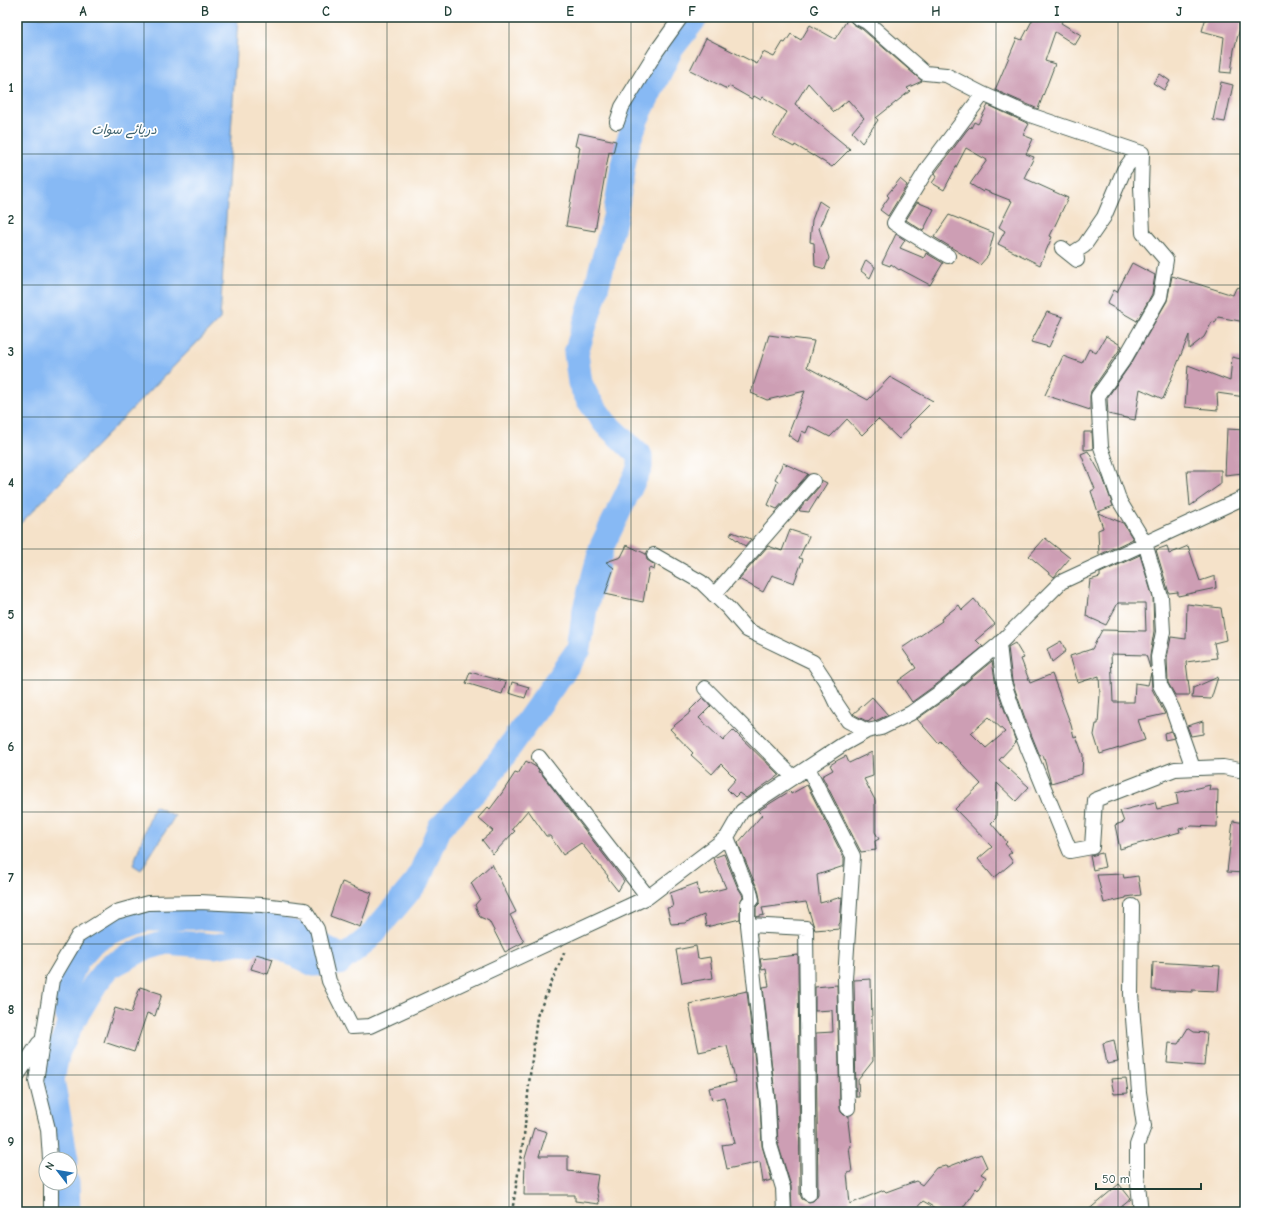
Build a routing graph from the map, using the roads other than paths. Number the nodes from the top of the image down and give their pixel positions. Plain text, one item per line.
1 (681, 17) edge
2 (865, 19) edge
3 (984, 94) junction
4 (617, 122) dead end
5 (1135, 155) dead end
6 (1062, 248) dead end
7 (948, 256) dead end
8 (813, 481) dead end
9 (1245, 497) edge
10 (1145, 543) junction
11 (654, 555) dead end
12 (714, 595) junction
13 (999, 644) junction
14 (705, 688) dead end
15 (867, 731) junction
16 (539, 757) dead end
17 (808, 768) junction
18 (1193, 768) junction
19 (1245, 771) edge
20 (793, 777) junction
21 (726, 836) junction
22 (648, 898) junction
23 (1132, 906) dead end
24 (748, 925) junction
25 (42, 1039) junction
26 (17, 1076) edge
27 (848, 1108) dead end
28 (49, 1151) edge
29 (51, 1191) edge
30 (809, 1194) dead end
31 (51, 1212) edge
32 (784, 1212) edge
33 (1140, 1212) edge

1 - 4 street
2 - 3 street
3 - 7 street
3 - 10 street
5 - 6 street
8 - 12 street
9 - 10 street
10 - 13 street
10 - 18 street
11 - 12 street
12 - 15 street
13 - 15 street
13 - 18 street
14 - 20 street
15 - 17 street
16 - 22 street
17 - 20 street
17 - 27 street
18 - 19 street
20 - 21 street
21 - 22 street
21 - 24 street
22 - 25 street
23 - 33 street
24 - 30 street
24 - 32 street
25 - 26 street
25 - 28 street
29 - 31 street

